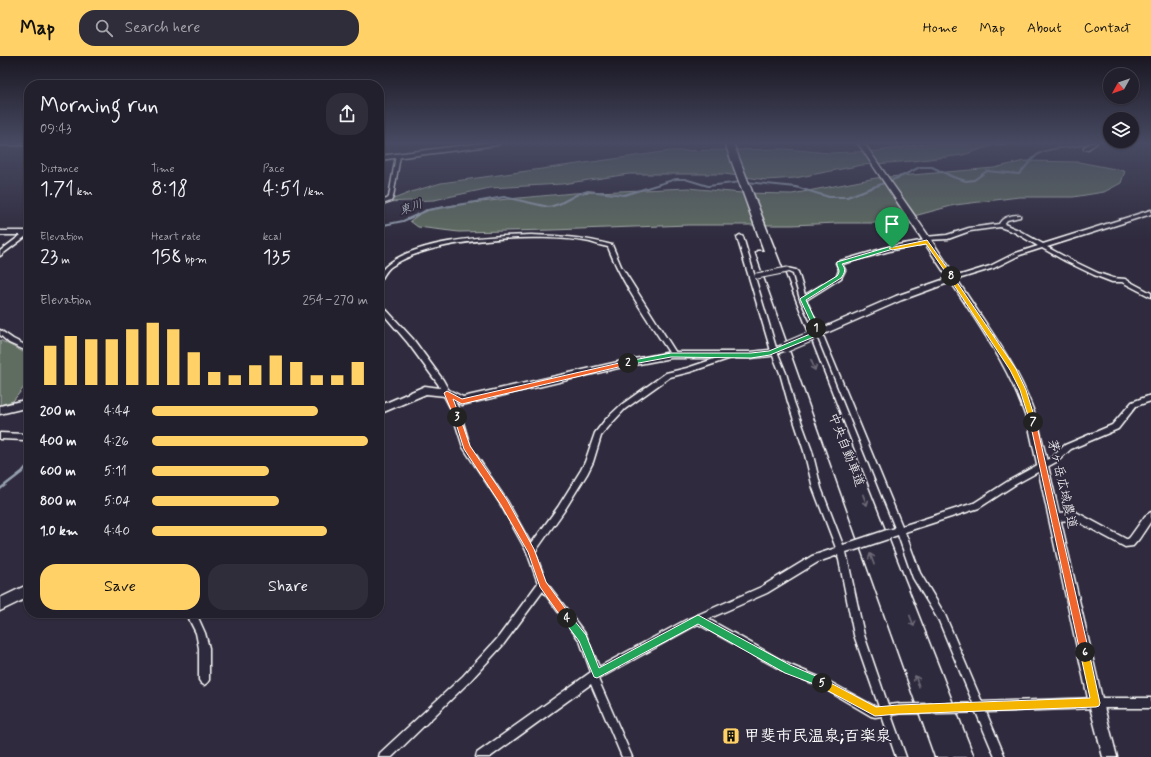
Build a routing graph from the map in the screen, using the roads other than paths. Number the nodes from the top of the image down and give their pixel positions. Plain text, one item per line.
1 (394, 176) edge
2 (738, 176) edge
3 (883, 176) edge
4 (384, 202) edge
5 (750, 211) junction
6 (1151, 212) edge
7 (1018, 216) dead end
8 (1001, 225) junction
9 (0, 233) edge
10 (24, 233) edge
11 (24, 236) edge
12 (740, 237) dead end
13 (926, 240) junction
14 (1042, 246) junction
15 (0, 254) edge
16 (384, 272) edge
17 (754, 276) junction
18 (953, 279) junction
19 (1151, 295) edge
20 (803, 299) junction
21 (384, 311) edge
22 (0, 332) edge
23 (815, 334) junction
24 (24, 347) edge
25 (774, 351) junction
26 (674, 355) junction
27 (729, 356) junction
28 (447, 393) junction
29 (1151, 398) edge
30 (24, 404) edge
31 (384, 408) edge
32 (0, 410) edge
33 (0, 436) edge
34 (24, 437) edge
35 (1043, 465) junction
36 (1151, 515) edge
37 (1056, 518) junction
38 (900, 530) junction
39 (841, 550) junction
40 (531, 551) junction
41 (543, 584) junction
42 (24, 593) edge
43 (0, 605) edge
44 (193, 618) edge
45 (698, 619) junction
46 (595, 676) junction
47 (204, 680) dead end
48 (1096, 703) junction
49 (1151, 703) edge
50 (980, 707) junction
51 (886, 710) junction
52 (384, 757) edge
53 (481, 757) edge
54 (627, 757) edge
55 (901, 757) edge
56 (945, 757) edge
57 (964, 757) edge
58 (1000, 757) edge
59 (1110, 757) edge

1 - 4 street
2 - 5 highway, 中央自動車道
3 - 13 street, 茅ヶ岳広域農道
56 -> 5 highway, 中央自動車道
5 -> 57 highway, 中央自動車道
6 - 14 street
7 - 8 street
8 - 13 street
8 - 14 street
9 - 10 street
11 - 15 street
12 - 17 street
13 - 18 street, 茅ヶ岳広域農道
13 - 20 street
14 - 18 street
14 - 19 street
16 - 26 street
17 - 20 street, bridge
17 - 25 street
18 - 23 street
18 - 35 street, 茅ヶ岳広域農道
20 - 23 street
21 - 28 street
22 - 24 street
23 - 25 street, bridge
23 - 38 street
25 - 27 street
25 - 39 street
26 - 27 street
26 - 28 street
27 - 40 street
28 - 31 street
28 - 40 street
29 - 35 street
30 - 32 street
33 - 34 street
35 - 37 street, 茅ヶ岳広域農道
35 - 38 street
36 - 37 street
37 - 48 street, 茅ヶ岳広域農道
38 - 39 street, bridge
38 - 50 street
39 - 45 street
39 - 51 street
40 - 41 street
41 - 46 street
41 - 52 street
42 - 43 street
44 - 47 street
45 - 46 street
45 - 51 street
46 - 53 street
46 - 54 street
48 - 49 street
48 - 50 street
48 - 59 street, 茅ヶ岳広域農道
50 - 51 street, bridge
50 - 58 street
51 - 55 street

